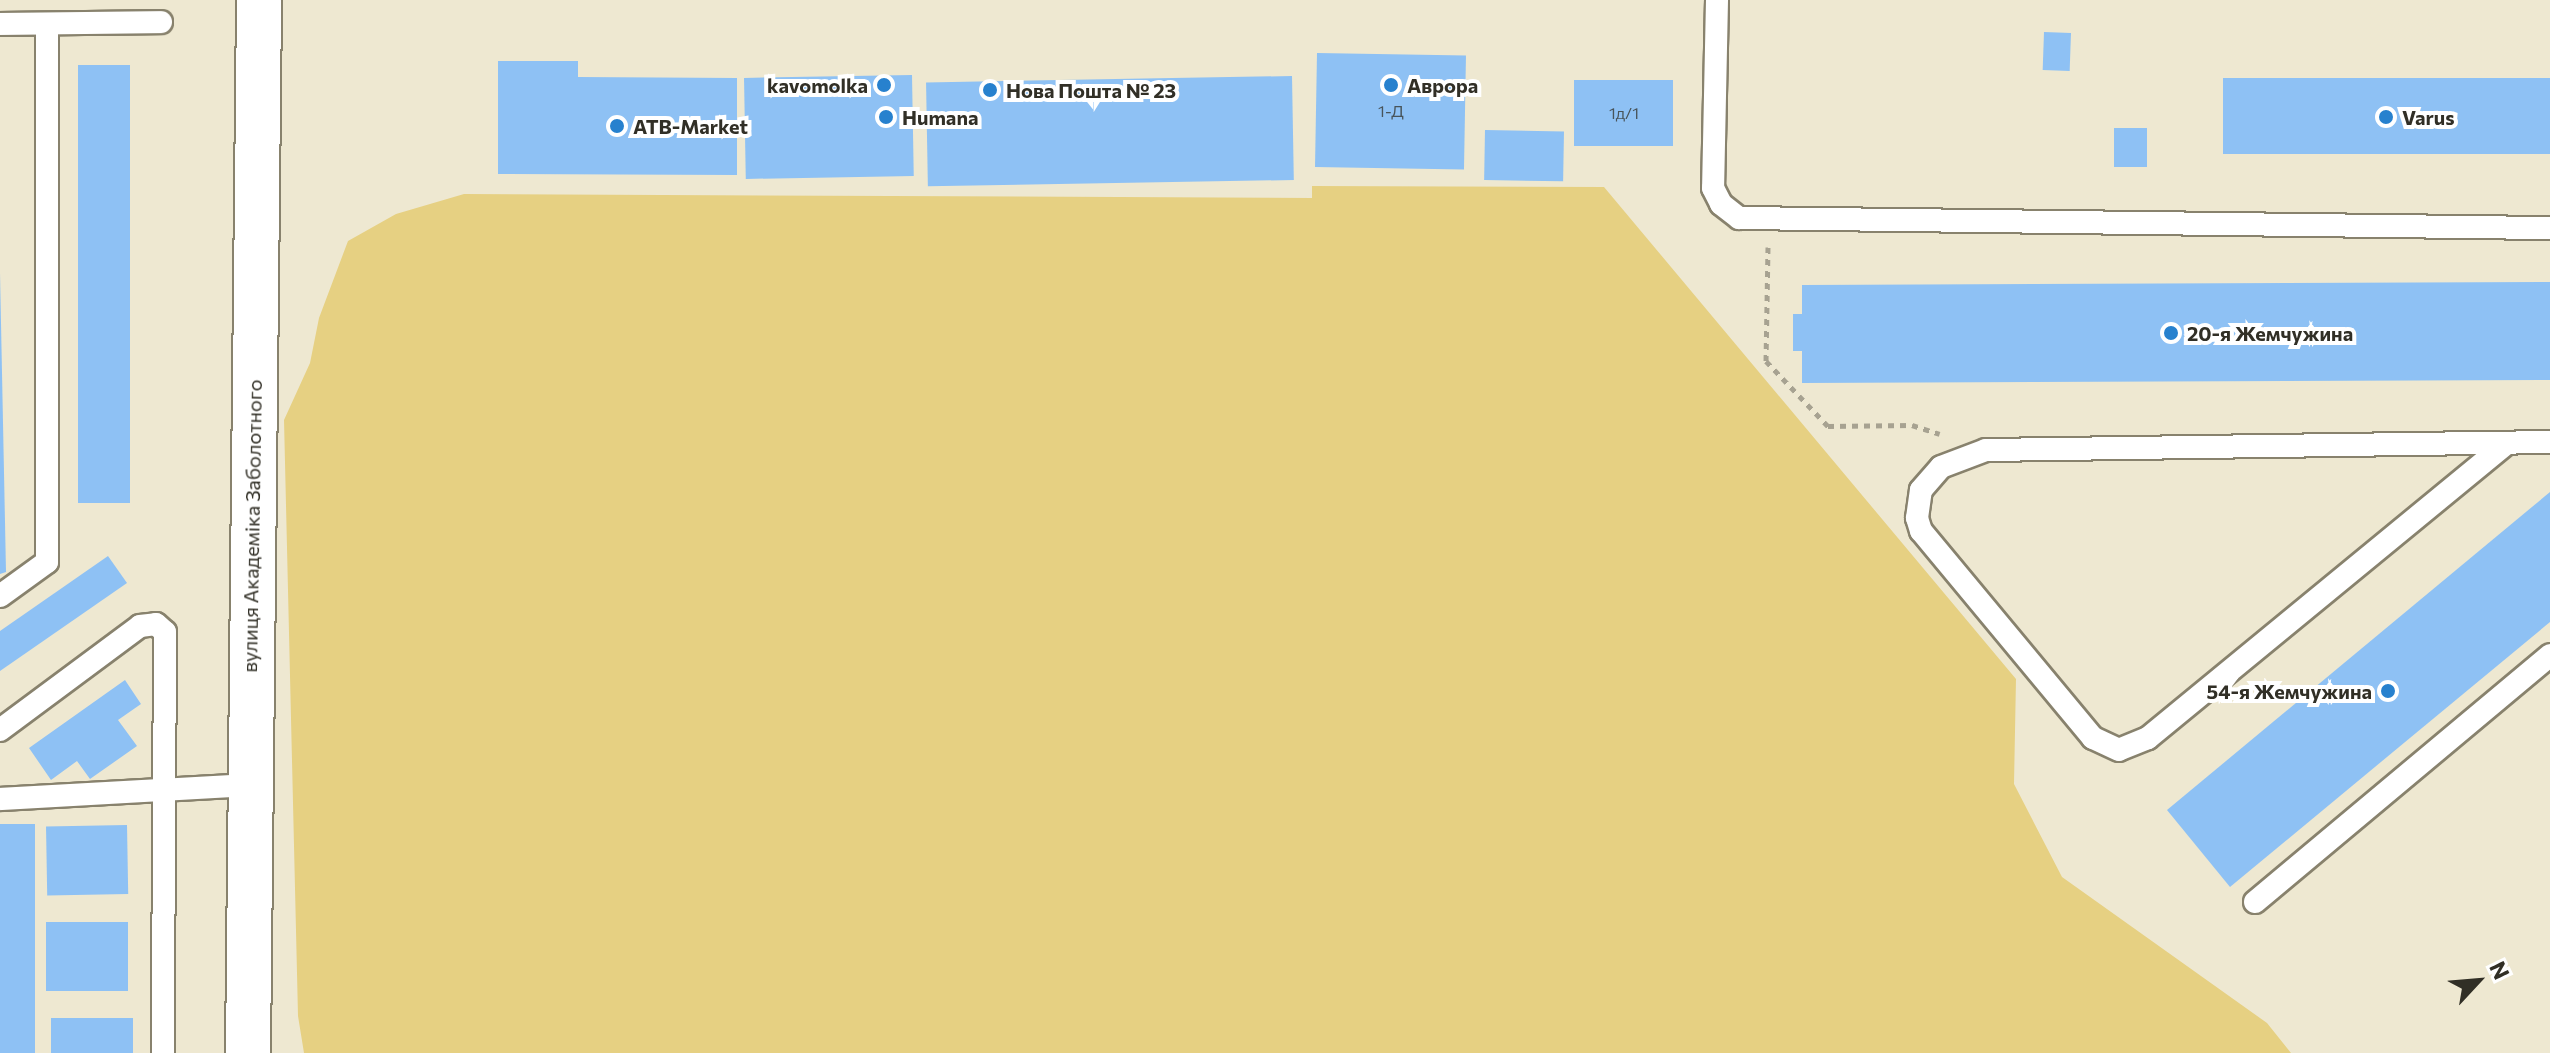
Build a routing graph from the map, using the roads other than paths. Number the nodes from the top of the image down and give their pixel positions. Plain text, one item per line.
1 (259, 0) edge
2 (1717, 0) edge
3 (161, 22) dead end
4 (0, 24) edge
5 (47, 24) junction
6 (2550, 228) edge
7 (2550, 442) edge
8 (2507, 443) junction
9 (0, 596) edge
10 (2550, 655) edge
11 (0, 730) edge
12 (248, 785) junction
13 (162, 790) junction
14 (0, 799) edge
15 (2255, 902) dead end
16 (163, 1053) edge
17 (248, 1053) edge

1 - 12 main road, вулиця Академіка Заболотного
2 - 6 lane
3 - 5 lane
4 - 5 lane
5 - 9 lane
7 - 8 lane
8 - 8 lane
10 - 15 lane
11 - 13 lane
12 - 13 lane
12 - 17 main road, вулиця Академіка Заболотного
13 - 14 lane
13 - 16 lane

